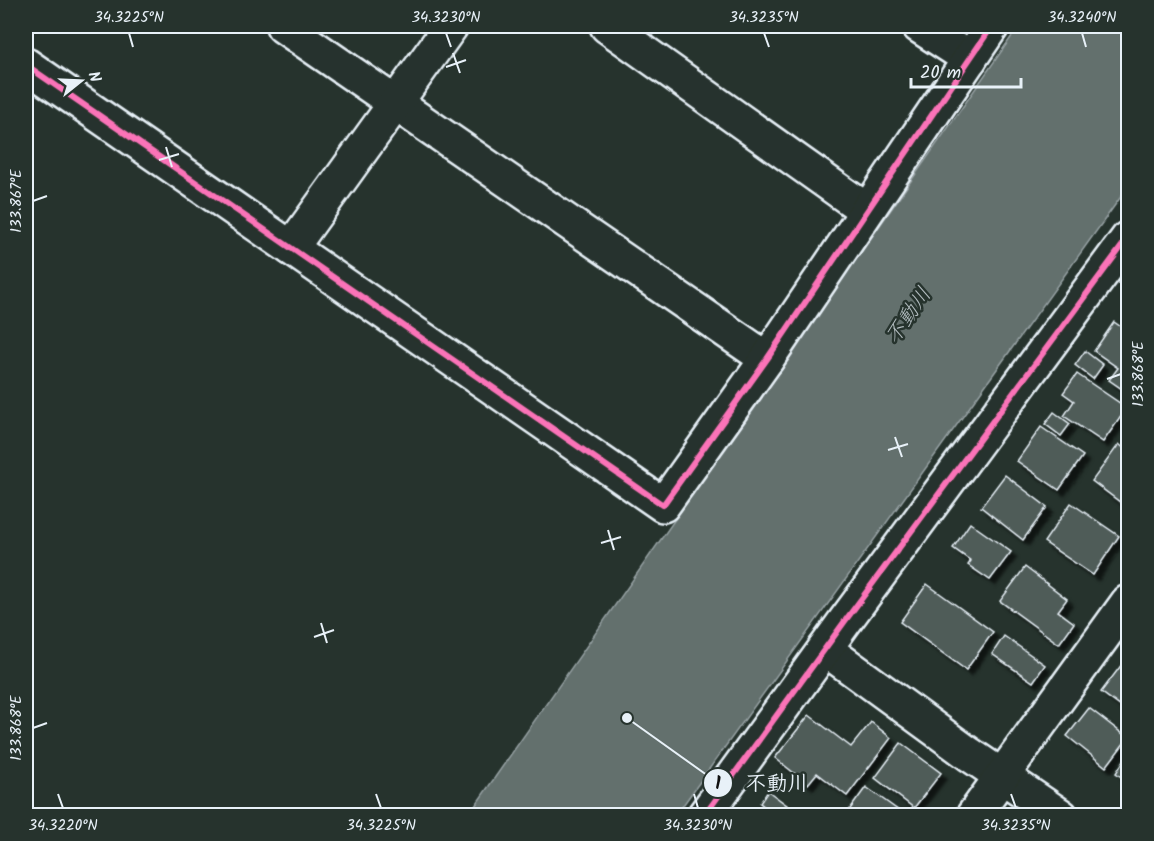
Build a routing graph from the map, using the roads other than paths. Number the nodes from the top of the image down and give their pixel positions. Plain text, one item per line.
1 (283, 26) edge
2 (450, 26) edge
3 (607, 26) edge
4 (920, 26) edge
5 (992, 26) edge
6 (970, 59) junction
7 (26, 65) edge
8 (396, 103) junction
9 (866, 210) junction
10 (1128, 238) edge
11 (291, 248) junction
12 (767, 359) junction
13 (1126, 610) edge
14 (825, 649) junction
15 (1001, 775) junction
16 (704, 816) edge
17 (973, 816) edge
18 (1060, 816) edge

1 - 8 street
2 - 8 street
3 - 9 street
4 - 6 street
5 - 6 street
6 - 9 street
7 - 11 street
8 - 11 street
8 - 12 street
9 - 12 street
10 - 14 street
11 - 12 street
13 - 15 street
14 - 15 street
14 - 16 street
15 - 17 street
15 - 18 street

